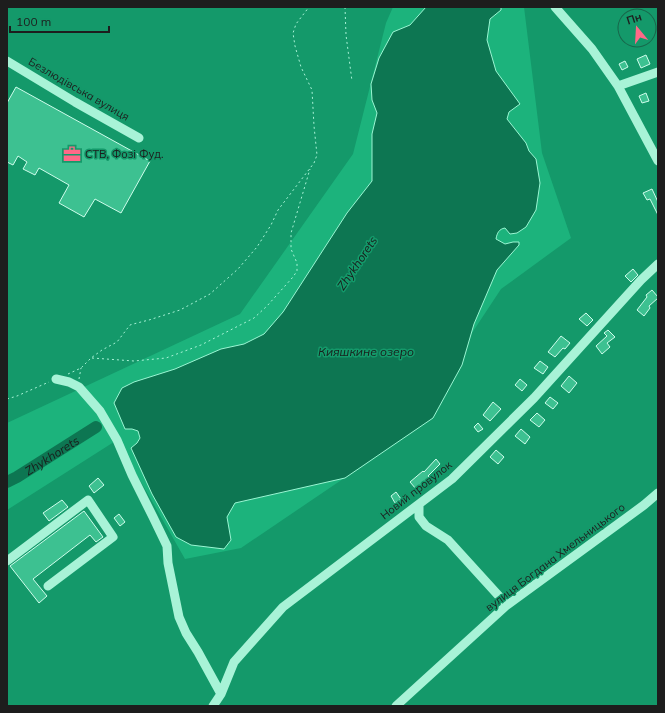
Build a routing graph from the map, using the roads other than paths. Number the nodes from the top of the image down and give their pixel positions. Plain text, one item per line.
1 (554, 7) edge
2 (7, 61) edge
3 (658, 72) edge
4 (618, 86) junction
5 (139, 138) dead end
6 (658, 160) edge
7 (658, 264) edge
8 (56, 379) road end
9 (658, 493) edge
10 (419, 504) junction
11 (7, 560) edge
12 (48, 586) dead end
13 (507, 605) junction
14 (221, 694) junction
15 (212, 706) edge
16 (396, 706) edge

1 - 4 street
2 - 5 street, Безлюдівська вулиця
3 - 4 street
4 - 6 street
7 - 10 street, Новий провулок
8 - 14 street
9 - 13 street, вулиця Богдана Хмельницького
10 - 13 street
10 - 14 street, Новий провулок
11 - 12 street
13 - 16 street, вулиця Богдана Хмельницького
14 - 15 street, Новий провулок

